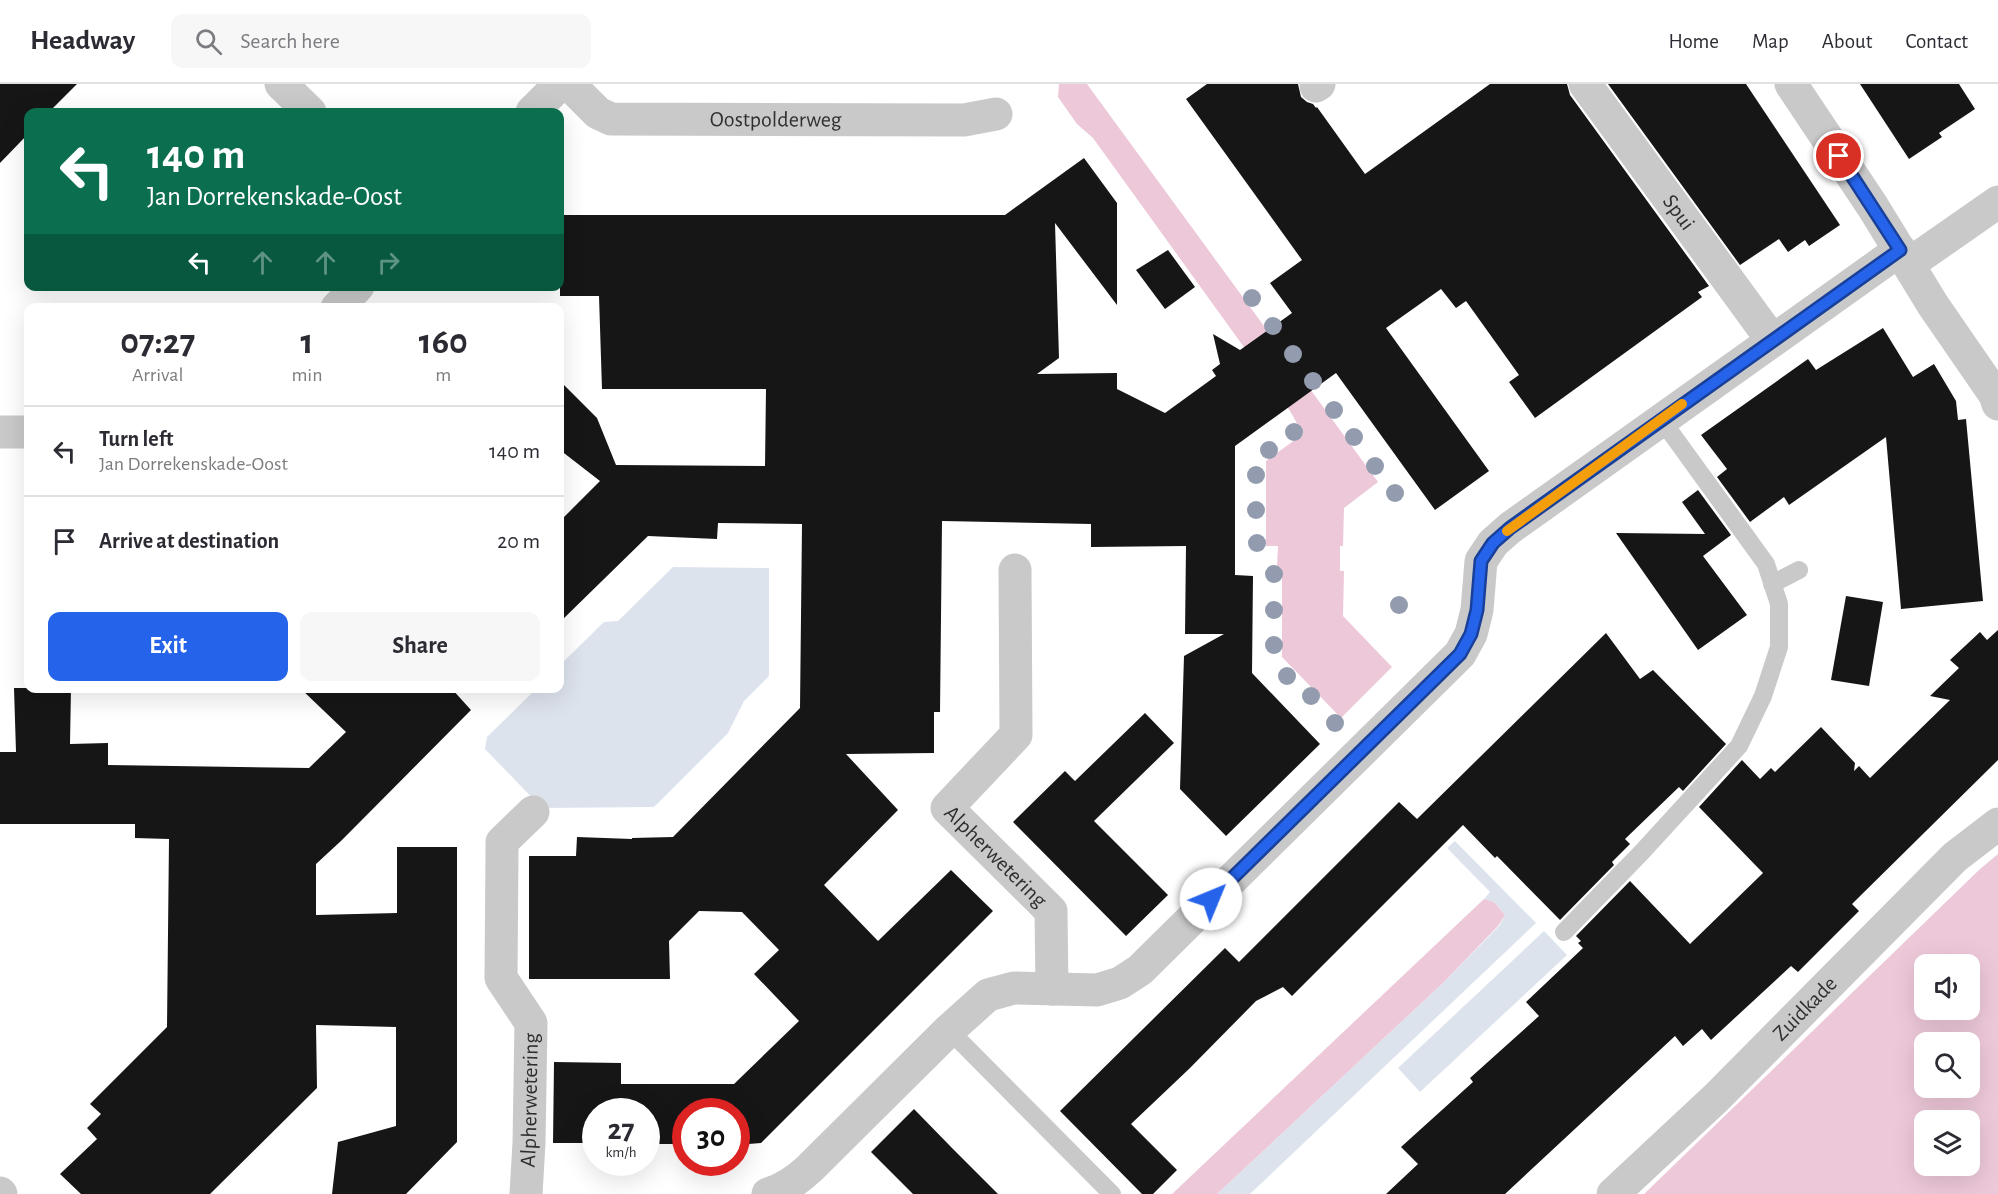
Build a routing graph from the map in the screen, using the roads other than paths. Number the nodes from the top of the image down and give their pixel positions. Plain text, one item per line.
1 (281, 84) edge
2 (560, 84) edge
3 (569, 84) edge
4 (1585, 84) edge
5 (1791, 84) edge
6 (306, 108) edge
7 (536, 108) edge
8 (996, 114) dead end
9 (1998, 202) edge
10 (1905, 257) junction
11 (1772, 340) junction
12 (1998, 404) edge
13 (1661, 419) junction
14 (0, 432) edge
15 (24, 432) edge
16 (1015, 570) dead end
17 (1798, 570) dead end
18 (1772, 584) junction
19 (533, 812) dead end
20 (1998, 824) edge
21 (1564, 932) dead end
22 (1052, 989) junction
23 (949, 1029) junction
24 (526, 1194) edge
25 (768, 1194) edge
26 (1112, 1194) edge
27 (1612, 1194) edge

1 - 6 street
2 - 7 street
3 - 8 street, Oostpolderweg
4 - 11 street, Spui
5 - 10 street
9 - 10 street
10 - 11 street
10 - 12 street
11 - 13 street
13 - 18 lane
13 - 22 street
14 - 15 street
16 - 22 street, Alpherwetering
17 - 18 lane
18 - 21 lane
19 - 24 street, Alpherwetering
20 - 27 street, Zuidkade
22 - 23 street
23 - 25 street
23 - 26 lane

